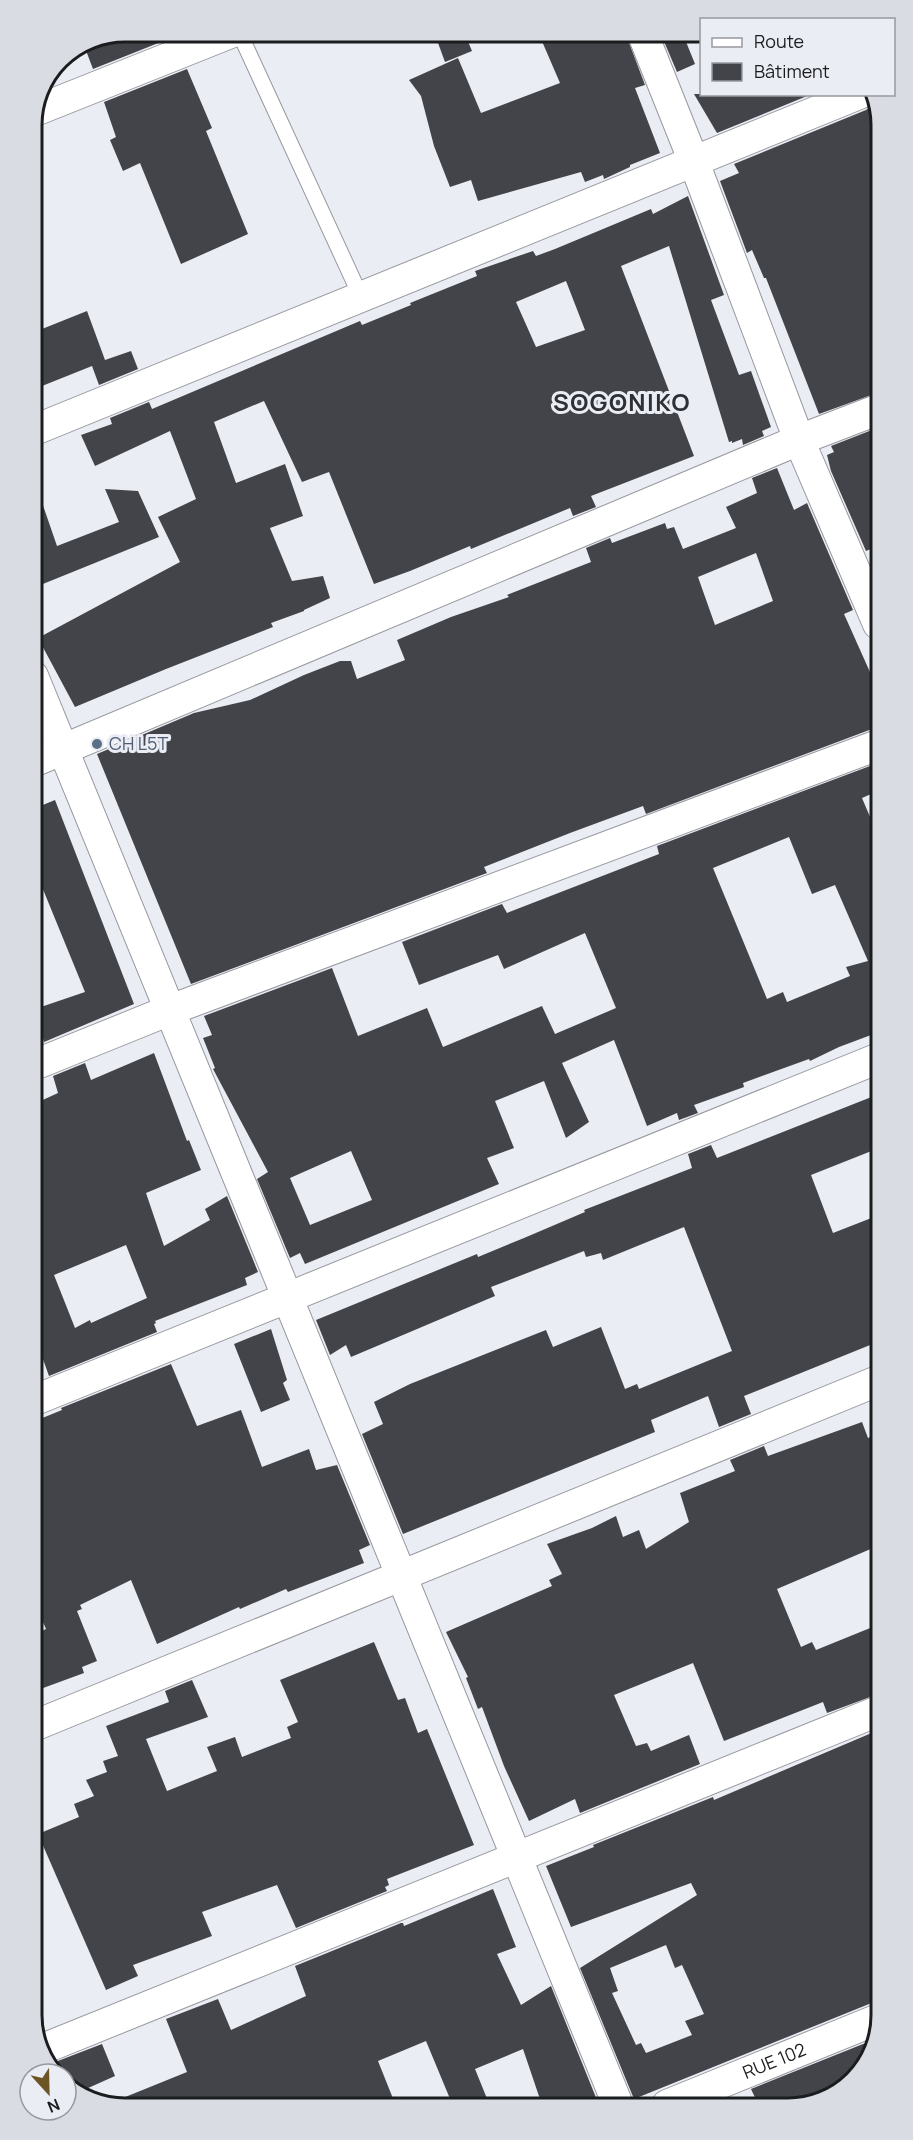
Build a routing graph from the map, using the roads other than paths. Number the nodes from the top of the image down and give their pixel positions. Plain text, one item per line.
1 (208, 42) edge
2 (244, 42) edge
3 (646, 42) edge
4 (854, 96) edge
5 (44, 107) edge
6 (694, 162) junction
7 (361, 297) junction
8 (871, 413) edge
9 (42, 427) edge
10 (799, 440) junction
11 (871, 608) edge
12 (42, 698) edge
13 (871, 748) edge
14 (63, 749) junction
15 (42, 758) edge
16 (170, 1011) junction
17 (871, 1061) edge
18 (42, 1062) edge
19 (288, 1298) junction
20 (871, 1384) edge
21 (42, 1397) edge
22 (402, 1576) junction
23 (871, 1714) edge
24 (42, 1723) edge
25 (517, 1857) junction
26 (870, 2022) edge
27 (48, 2047) edge
28 (615, 2098) edge
29 (684, 2098) edge

1 - 5 street
2 - 7 lane
3 - 6 street
4 - 6 street
6 - 7 street
6 - 10 street
7 - 9 street
8 - 10 street
10 - 11 street
10 - 14 street
12 - 14 street
13 - 16 street
14 - 15 street
14 - 16 street
16 - 18 street
16 - 19 street
17 - 19 street
19 - 21 street
19 - 22 street
20 - 22 street
22 - 24 street
22 - 25 street
23 - 25 street
25 - 27 street
25 - 28 street
26 - 29 street, RUE 102

